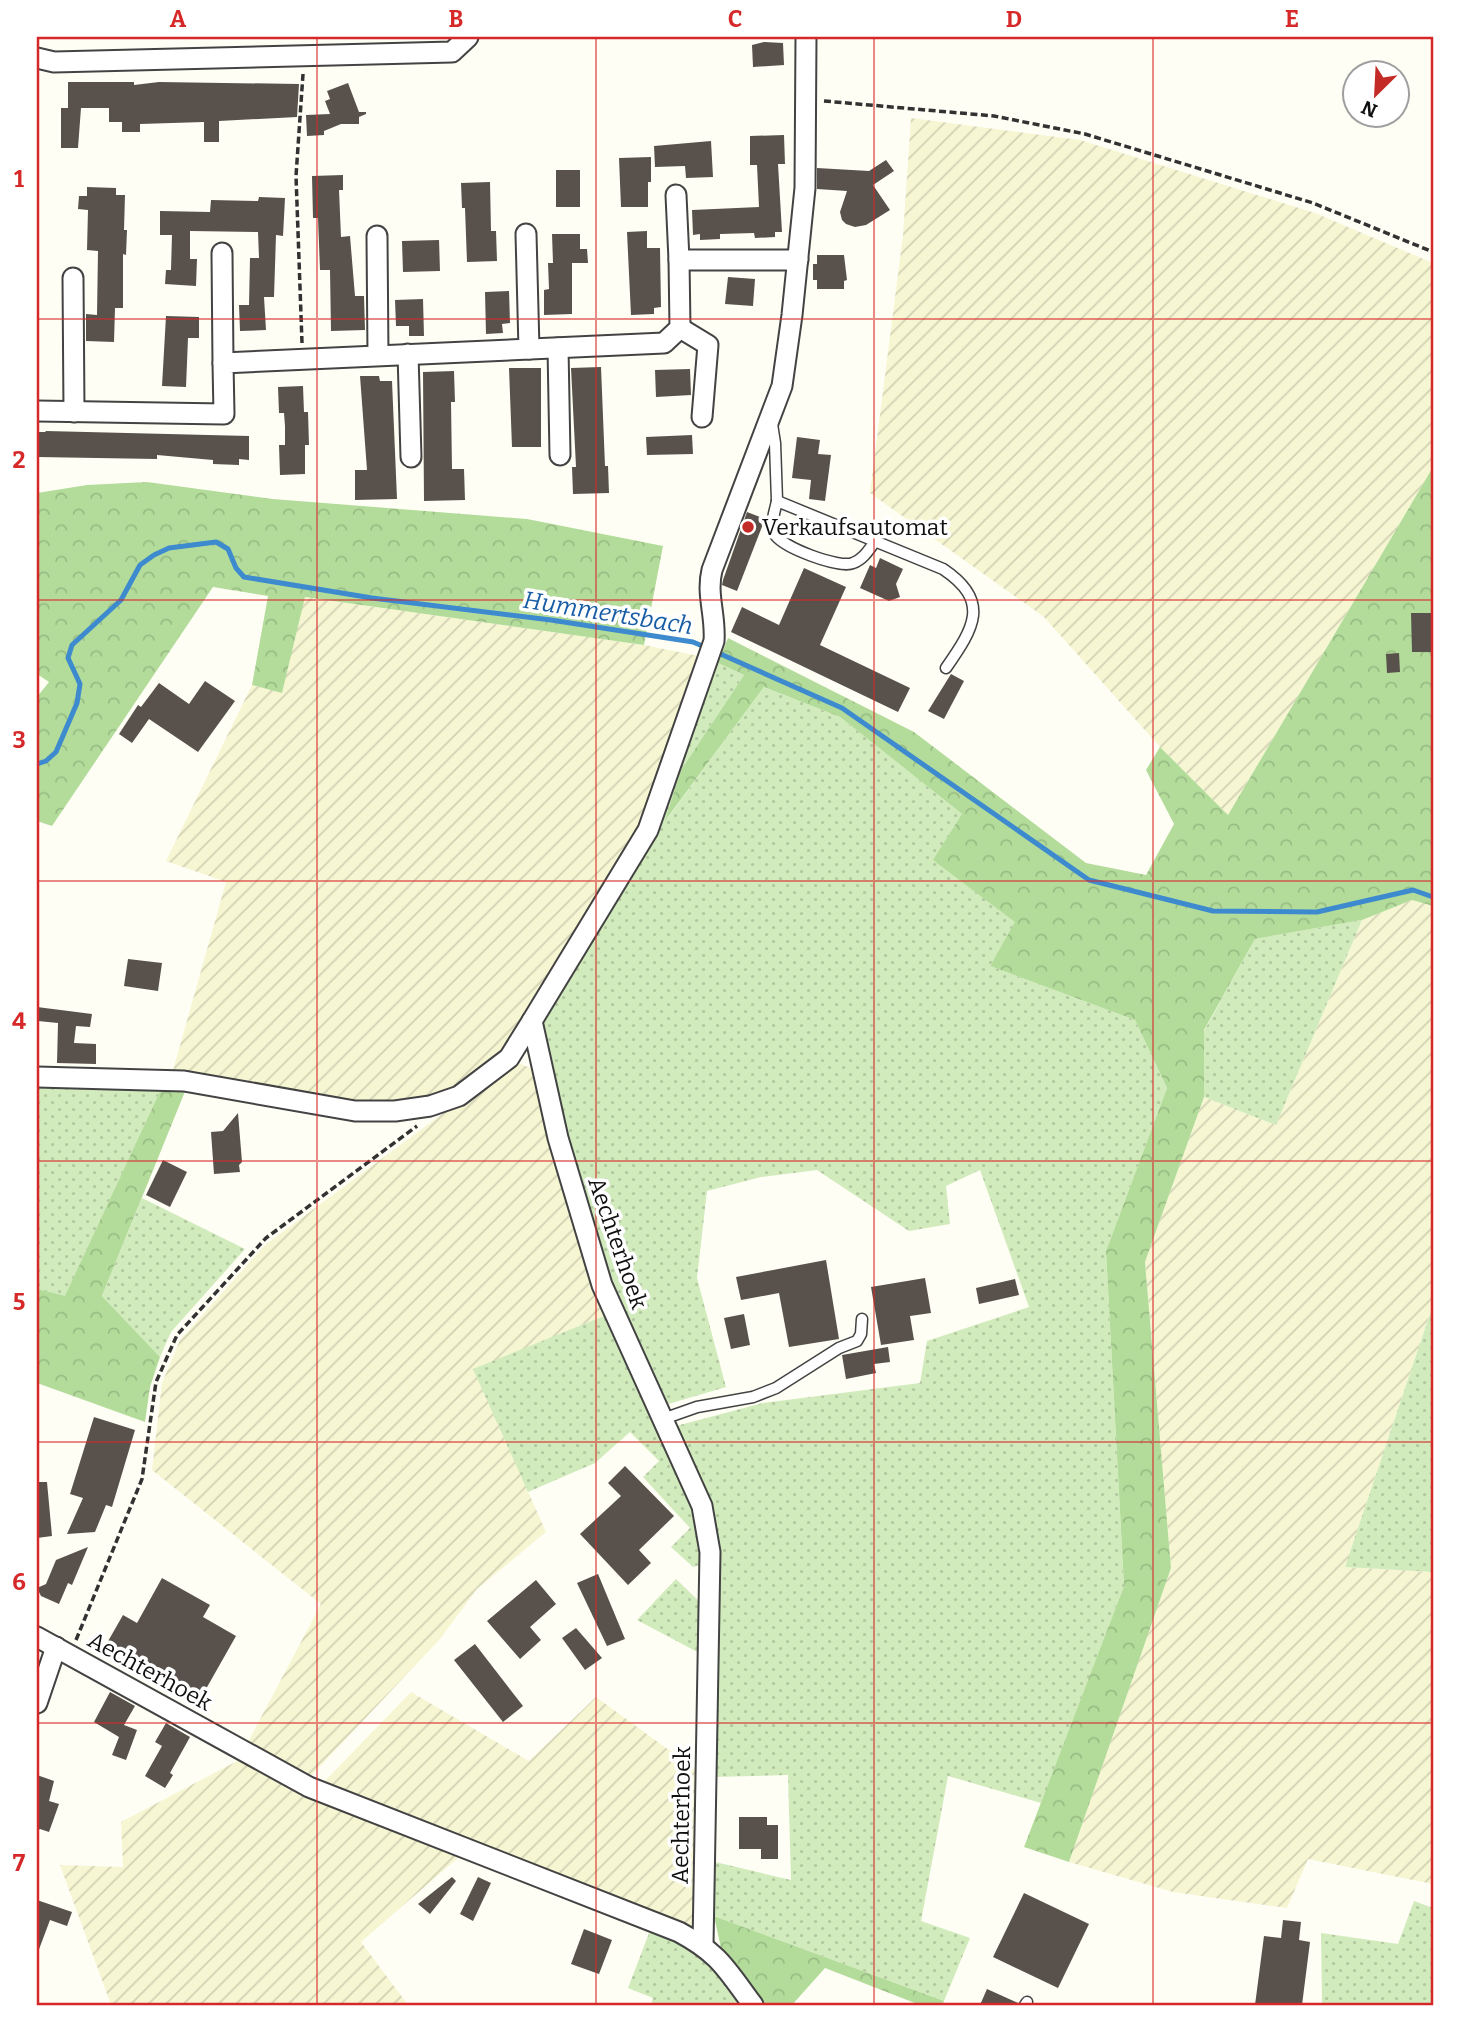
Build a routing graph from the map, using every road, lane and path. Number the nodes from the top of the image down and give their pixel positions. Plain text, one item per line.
1 (468, 37) edge
2 (806, 37) edge
3 (304, 56) junction
4 (37, 58) edge
5 (806, 100) junction
6 (676, 195) dead end
7 (526, 234) dead end
8 (377, 236) dead end
9 (1433, 252) edge
10 (222, 253) dead end
11 (679, 260) junction
12 (798, 260) junction
13 (73, 278) dead end
14 (680, 328) junction
15 (558, 348) junction
16 (529, 349) junction
17 (408, 354) junction
18 (378, 355) junction
19 (303, 359) junction
20 (223, 363) junction
21 (37, 411) edge
22 (74, 412) junction
23 (771, 417) junction
24 (702, 418) dead end
25 (560, 455) dead end
26 (411, 457) dead end
27 (751, 469) junction
28 (776, 477) junction
29 (777, 501) junction
30 (877, 540) junction
31 (946, 668) dead end
32 (532, 1021) junction
33 (37, 1077) edge
34 (427, 1119) dead end
35 (862, 1319) dead end
36 (663, 1419) junction
37 (37, 1637) edge
38 (63, 1651) junction
39 (37, 1703) edge
40 (703, 1945) junction
41 (753, 2005) edge

1 - 3 street
2 - 5 street
3 - 4 street
3 - 19 path
5 - 9 path
5 - 12 street
6 - 11 street
7 - 16 street
8 - 18 street
10 - 20 street
11 - 12 street
11 - 14 street
12 - 23 street
13 - 22 street
14 - 15 street
14 - 24 street
15 - 16 street
15 - 25 street
16 - 17 street
17 - 18 street
17 - 26 street
18 - 19 street
19 - 20 street
20 - 22 street
21 - 22 street
23 - 27 street
23 - 28 lane
27 - 28 lane
27 - 32 street
28 - 29 lane
29 - 30 lane
29 - 30 lane
30 - 31 lane
32 - 33 street
32 - 36 street, Aechterhoek
34 - 38 path
35 - 36 lane
36 - 40 street, Aechterhoek
37 - 38 street, Aechterhoek
38 - 39 street
38 - 40 street, Aechterhoek
40 - 41 street, Aechterhoek

